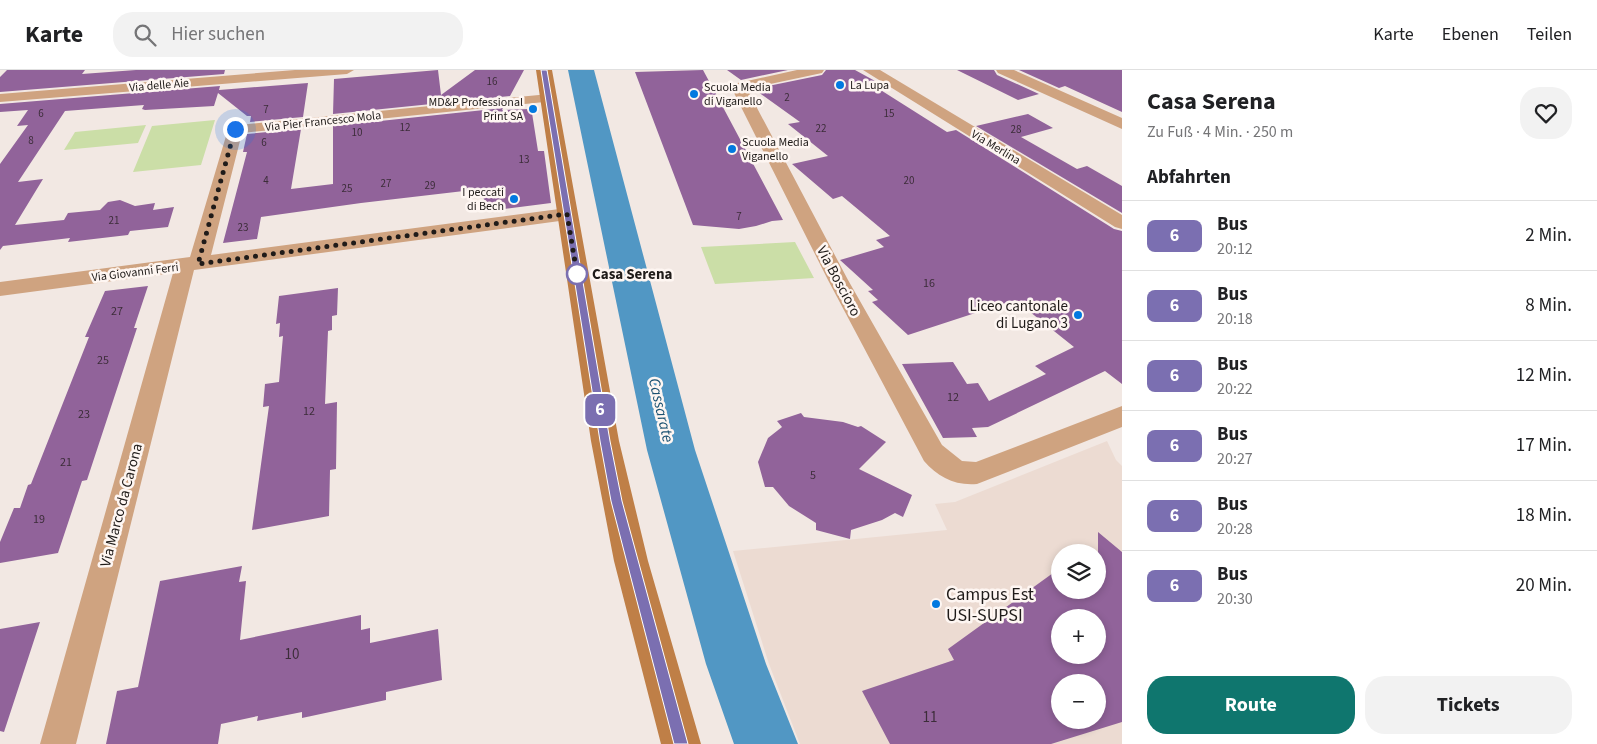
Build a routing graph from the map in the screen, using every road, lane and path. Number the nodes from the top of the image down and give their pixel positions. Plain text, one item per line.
1 (347, 70) edge
2 (544, 70) edge
3 (817, 70) edge
4 (870, 70) edge
5 (1003, 70) edge
6 (246, 74) edge
7 (0, 98) edge
8 (548, 98) junction
9 (1122, 124) edge
10 (567, 214) junction
11 (1122, 223) edge
12 (192, 265) junction
13 (0, 289) edge
14 (1122, 416) edge
15 (58, 744) edge
16 (681, 744) edge

1 - 6 street, Via delle Aie
2 - 8 main road
3 - 14 street, Via Boscioro
4 - 11 street, Via Merlina
5 - 9 street
6 - 7 street, Via delle Aie
8 - 10 main road
8 - 12 street, Via Pier Francesco Mola
10 - 12 street, Via Giovanni Ferri
10 - 16 main road
12 - 13 street, Via Giovanni Ferri
12 - 15 street, Via Marco da Carona

